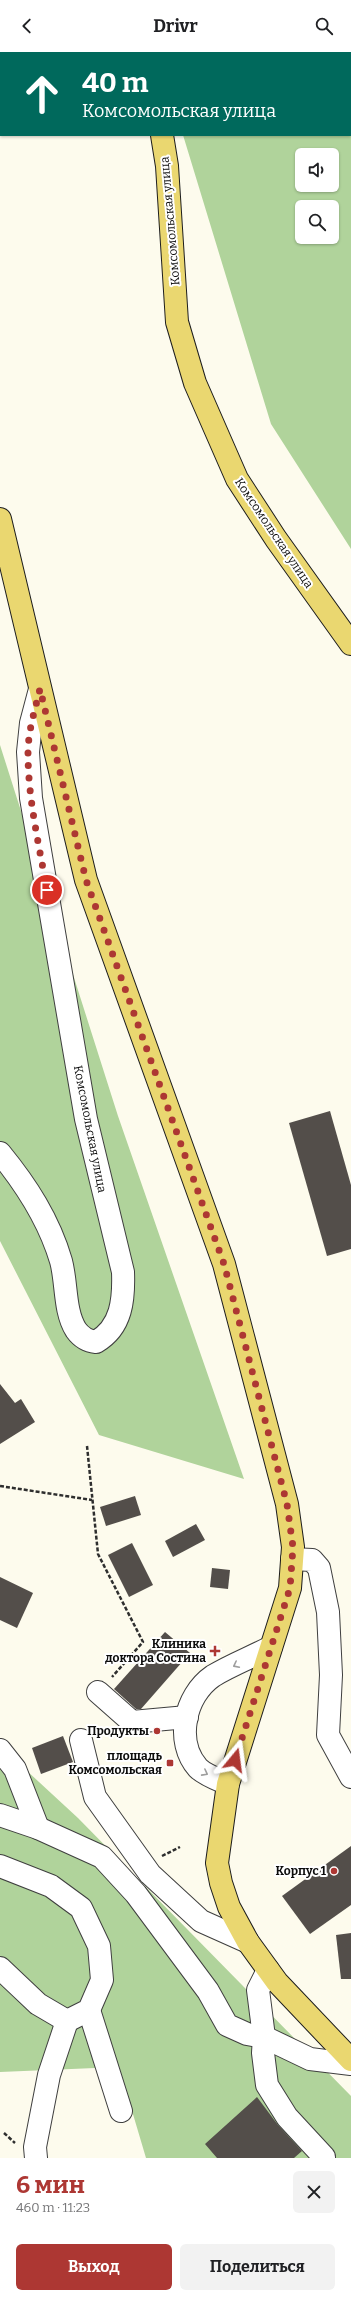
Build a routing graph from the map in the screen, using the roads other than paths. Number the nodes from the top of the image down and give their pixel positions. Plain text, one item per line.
1 (162, 136) edge
2 (0, 519) edge
3 (351, 644) edge
4 (40, 689) junction
5 (0, 1153) edge
6 (292, 1559) junction
7 (271, 1648) junction
8 (98, 1692) road end
9 (187, 1717) junction
10 (81, 1740) dead end
11 (0, 1750) edge
12 (351, 1777) edge
13 (228, 1784) junction
14 (0, 1815) edge
15 (38, 1828) junction
16 (0, 1866) edge
17 (248, 1942) junction
18 (0, 1968) edge
19 (268, 1970) junction
20 (89, 2010) junction
21 (67, 2021) junction
22 (264, 2037) junction
23 (351, 2060) edge
24 (351, 2064) edge
25 (121, 2111) dead end
26 (324, 2157) edge
27 (36, 2158) edge

1 - 3 main road, Комсомольская улица
2 - 4 main road, Комсомольская улица
4 - 5 street, Комсомольская улица
4 - 6 main road, Комсомольская улица
6 - 7 main road, Комсомольская улица
6 - 12 street
7 -> 9 street
7 - 13 main road, Комсомольская улица
8 - 9 street
9 -> 13 street
10 - 17 street
11 - 15 street
13 - 17 main road
14 - 15 street
15 - 22 street
16 - 20 street
17 - 19 main road
18 - 21 street
19 - 22 street
19 - 23 main road
20 - 21 street
20 - 25 street
21 - 27 street
22 - 24 street
22 - 26 street

